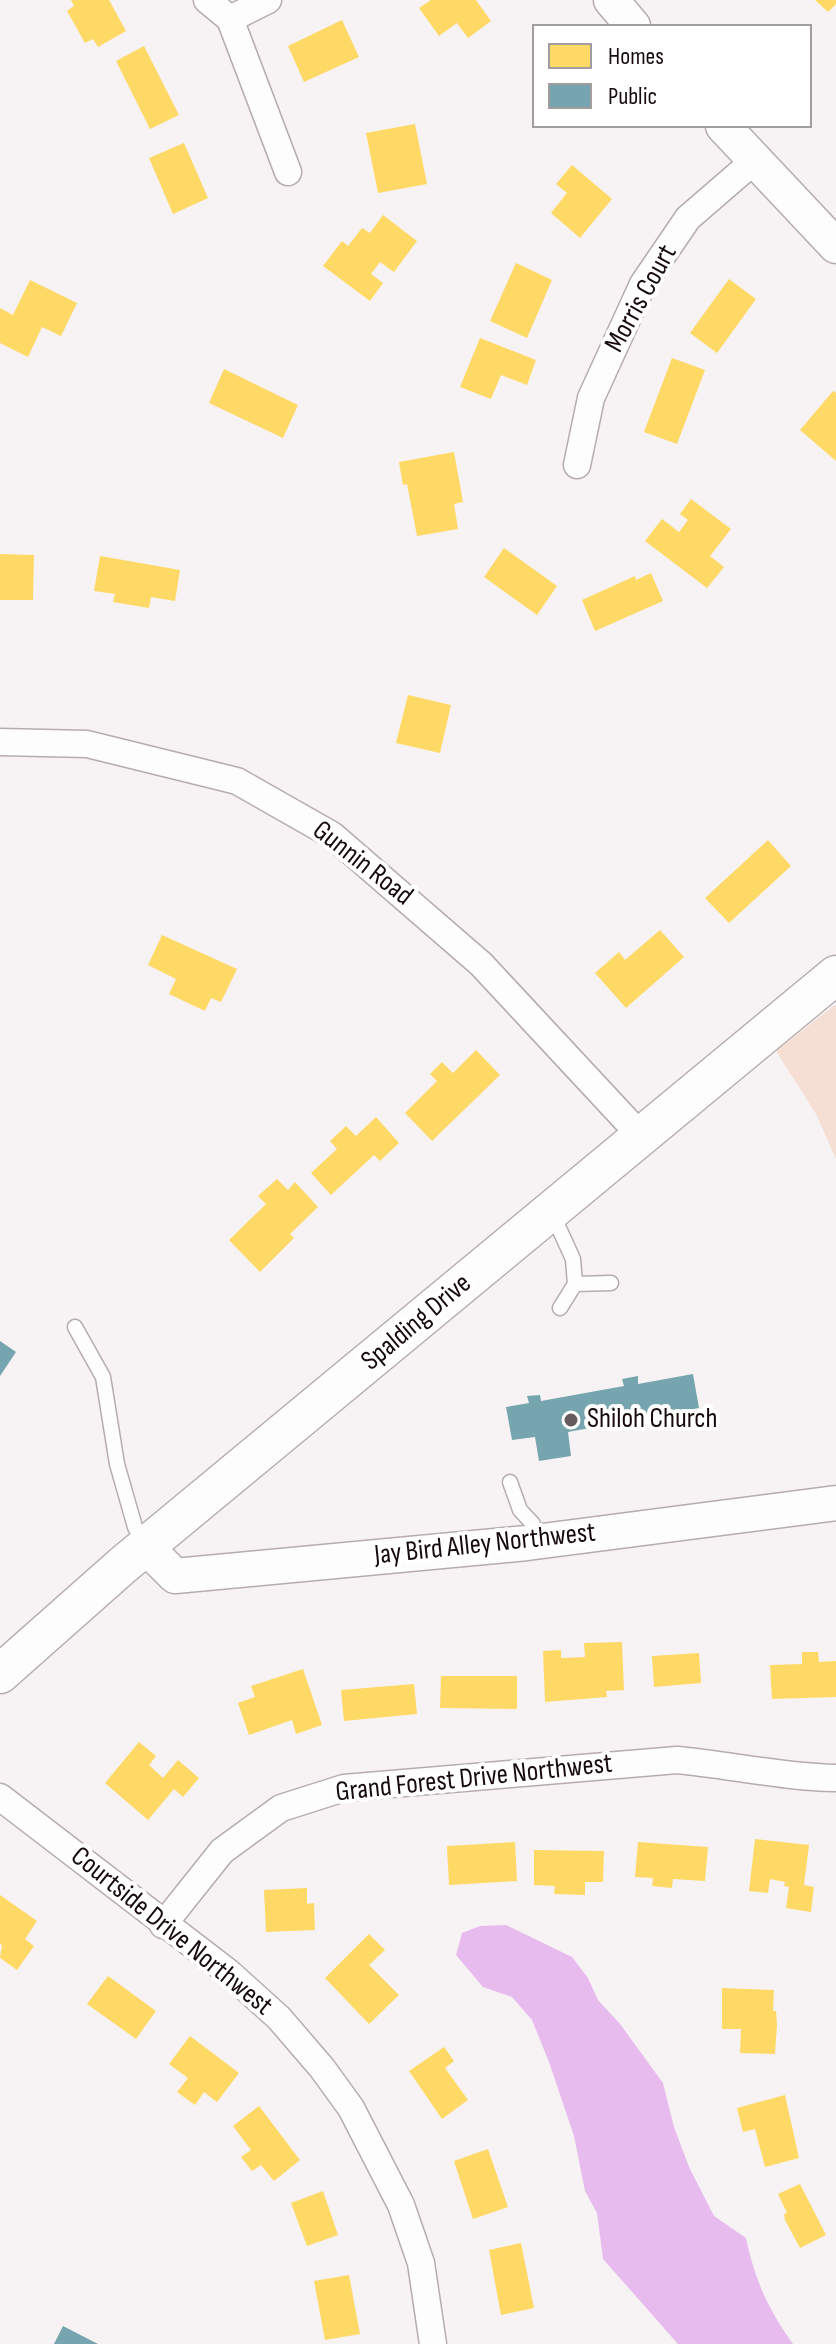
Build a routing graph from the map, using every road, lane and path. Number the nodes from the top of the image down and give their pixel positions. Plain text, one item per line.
1 (207, 0) edge
2 (268, 0) edge
3 (611, 0) edge
4 (230, 19) junction
5 (631, 24) edge
6 (725, 128) edge
7 (754, 161) junction
8 (288, 172) dead end
9 (836, 245) edge
10 (577, 465) dead end
11 (0, 742) edge
12 (836, 975) edge
13 (642, 1137) junction
14 (551, 1212) junction
15 (611, 1283) dead end
16 (575, 1284) junction
17 (560, 1308) dead end
18 (75, 1327) dead end
19 (510, 1482) dead end
20 (836, 1503) edge
21 (527, 1543) junction
22 (146, 1547) junction
23 (0, 1674) edge
24 (836, 1778) edge
25 (0, 1797) edge
26 (163, 1925) junction
27 (433, 2344) edge

1 - 4 street
2 - 4 street
3 - 5 street
4 - 8 street
6 - 7 street
7 - 9 street
7 - 10 street, Morris Court
11 - 13 street, Gunnin Road
12 - 13 main road, Spalding Drive
13 - 14 main road, Spalding Drive
14 - 16 lane
14 - 22 main road, Spalding Drive
15 - 16 lane
16 - 17 lane
18 - 22 lane
19 - 21 lane
20 - 21 street, Jay Bird Alley Northwest
21 - 22 street, Jay Bird Alley Northwest
22 - 23 main road, Spalding Drive
24 - 26 street, Grand Forest Drive Northwest
25 - 26 street, Courtside Drive Northwest
26 - 27 street, Courtside Drive Northwest

